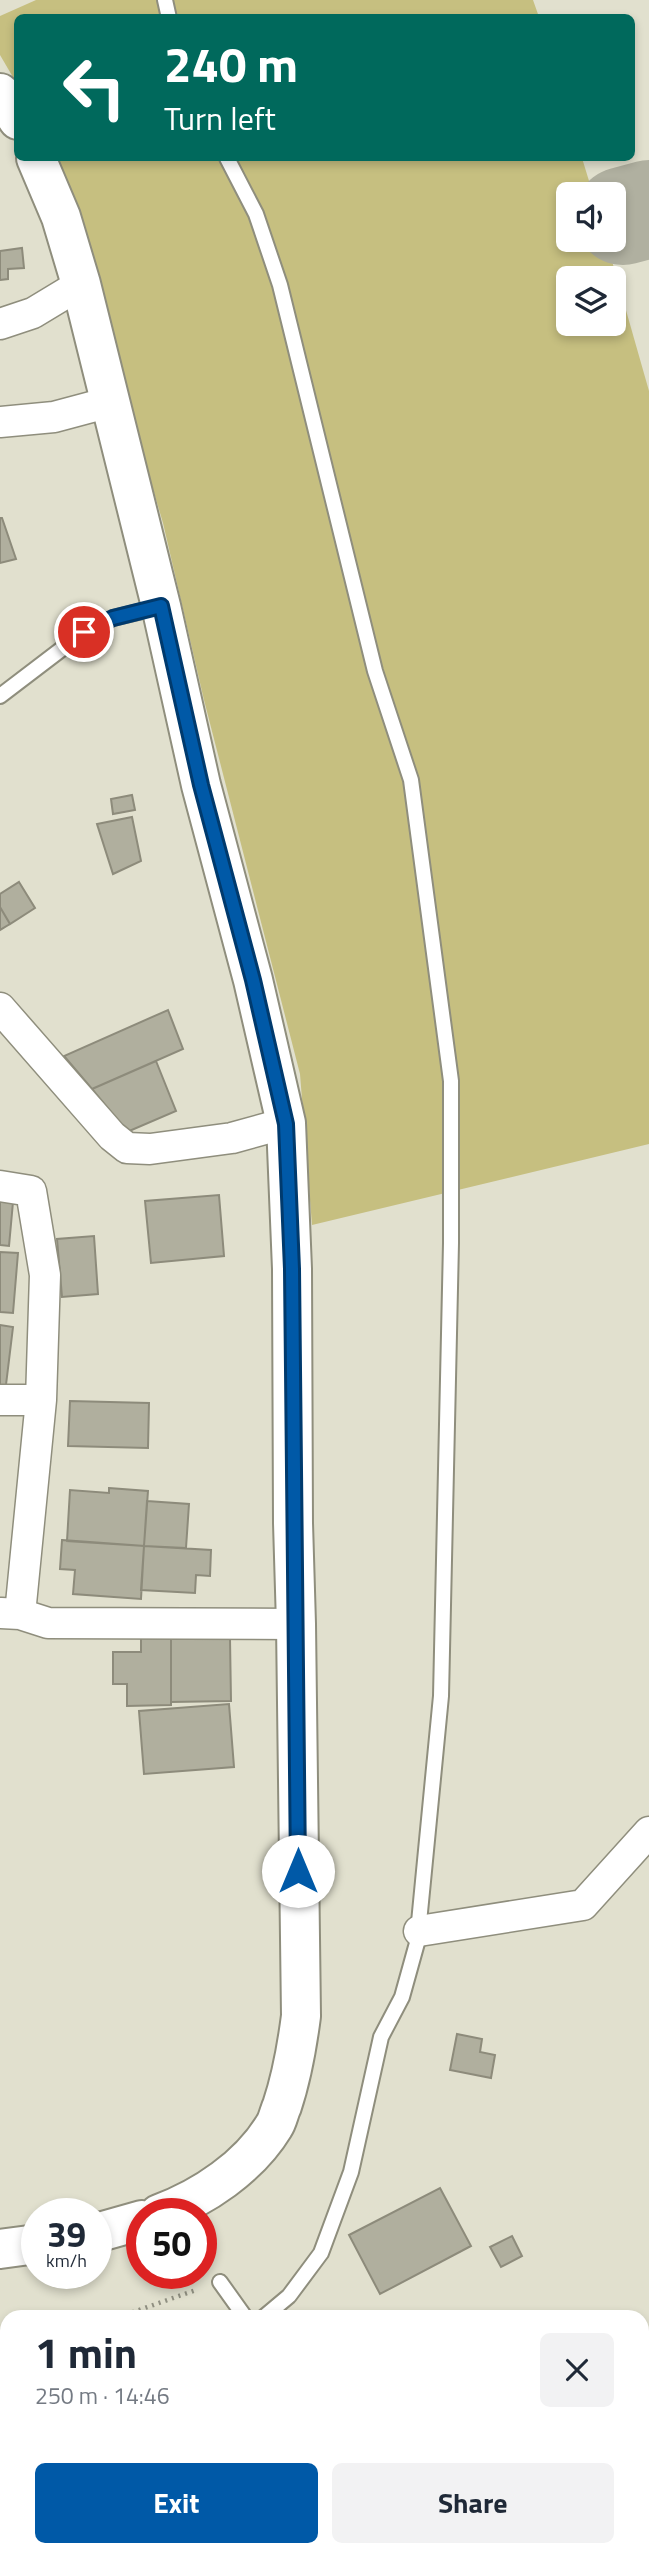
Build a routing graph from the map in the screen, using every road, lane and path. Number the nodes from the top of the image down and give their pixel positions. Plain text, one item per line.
1 (0, 93) edge
2 (14, 114) edge
3 (37, 161) edge
4 (229, 161) edge
5 (81, 284) junction
6 (0, 324) edge
7 (110, 402) junction
8 (0, 422) edge
9 (161, 606) junction
10 (0, 696) edge
11 (0, 1007) edge
12 (286, 1124) junction
13 (0, 1186) edge
14 (41, 1400) junction
15 (0, 1401) edge
16 (10, 1614) edge
17 (296, 1624) junction
18 (649, 1832) edge
19 (419, 1931) junction
20 (194, 2198) edge
21 (21, 2246) edge
22 (0, 2249) edge
23 (220, 2282) joint
24 (138, 2310) edge
25 (240, 2310) edge
26 (272, 2310) edge

1 - 2 main road
3 - 5 main road
4 - 19 lane
5 - 6 street
5 - 7 main road
7 - 8 street
7 - 9 main road
9 - 10 lane
9 - 12 main road
11 - 12 street
12 - 17 main road
13 - 14 street
14 - 15 street
14 - 16 street
16 - 17 street
17 - 20 main road
18 - 19 street
19 - 26 lane
21 - 22 main road
23 - 24 path
23 - 25 lane

